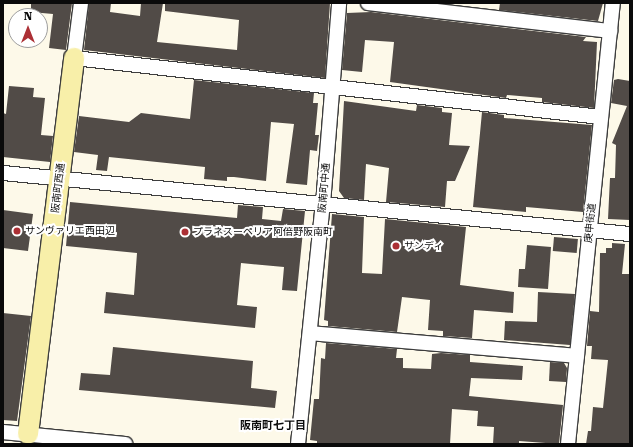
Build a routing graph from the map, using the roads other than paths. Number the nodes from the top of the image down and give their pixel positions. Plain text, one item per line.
1 (81, 3) edge
2 (339, 3) edge
3 (368, 3) edge
4 (613, 3) edge
5 (610, 31) junction
6 (74, 58) junction
7 (332, 88) junction
8 (601, 117) junction
9 (3, 173) edge
10 (59, 178) junction
11 (323, 204) junction
12 (590, 230) junction
13 (630, 234) edge
14 (310, 332) junction
15 (577, 356) junction
16 (3, 432) edge
17 (28, 439) edge
18 (125, 444) edge
19 (298, 444) edge
20 (568, 444) edge

1 - 6 street, 阪南町西通
2 - 7 street, 阪南町中通
3 - 5 street
4 - 5 street, 庚申街道
5 - 8 street, 庚申街道
6 - 7 street
6 - 10 street, 阪南町西通
7 - 8 street
7 - 11 street, 阪南町中通
8 - 12 street, 庚申街道
9 - 10 street
10 - 11 street
10 - 17 street, 阪南町西通
11 - 12 street
11 - 14 street, 阪南町中通
12 - 13 street
12 - 15 street, 庚申街道
14 - 15 street
14 - 19 street, 阪南町中通
15 - 20 street, 庚申街道
16 - 17 street
17 - 18 street

